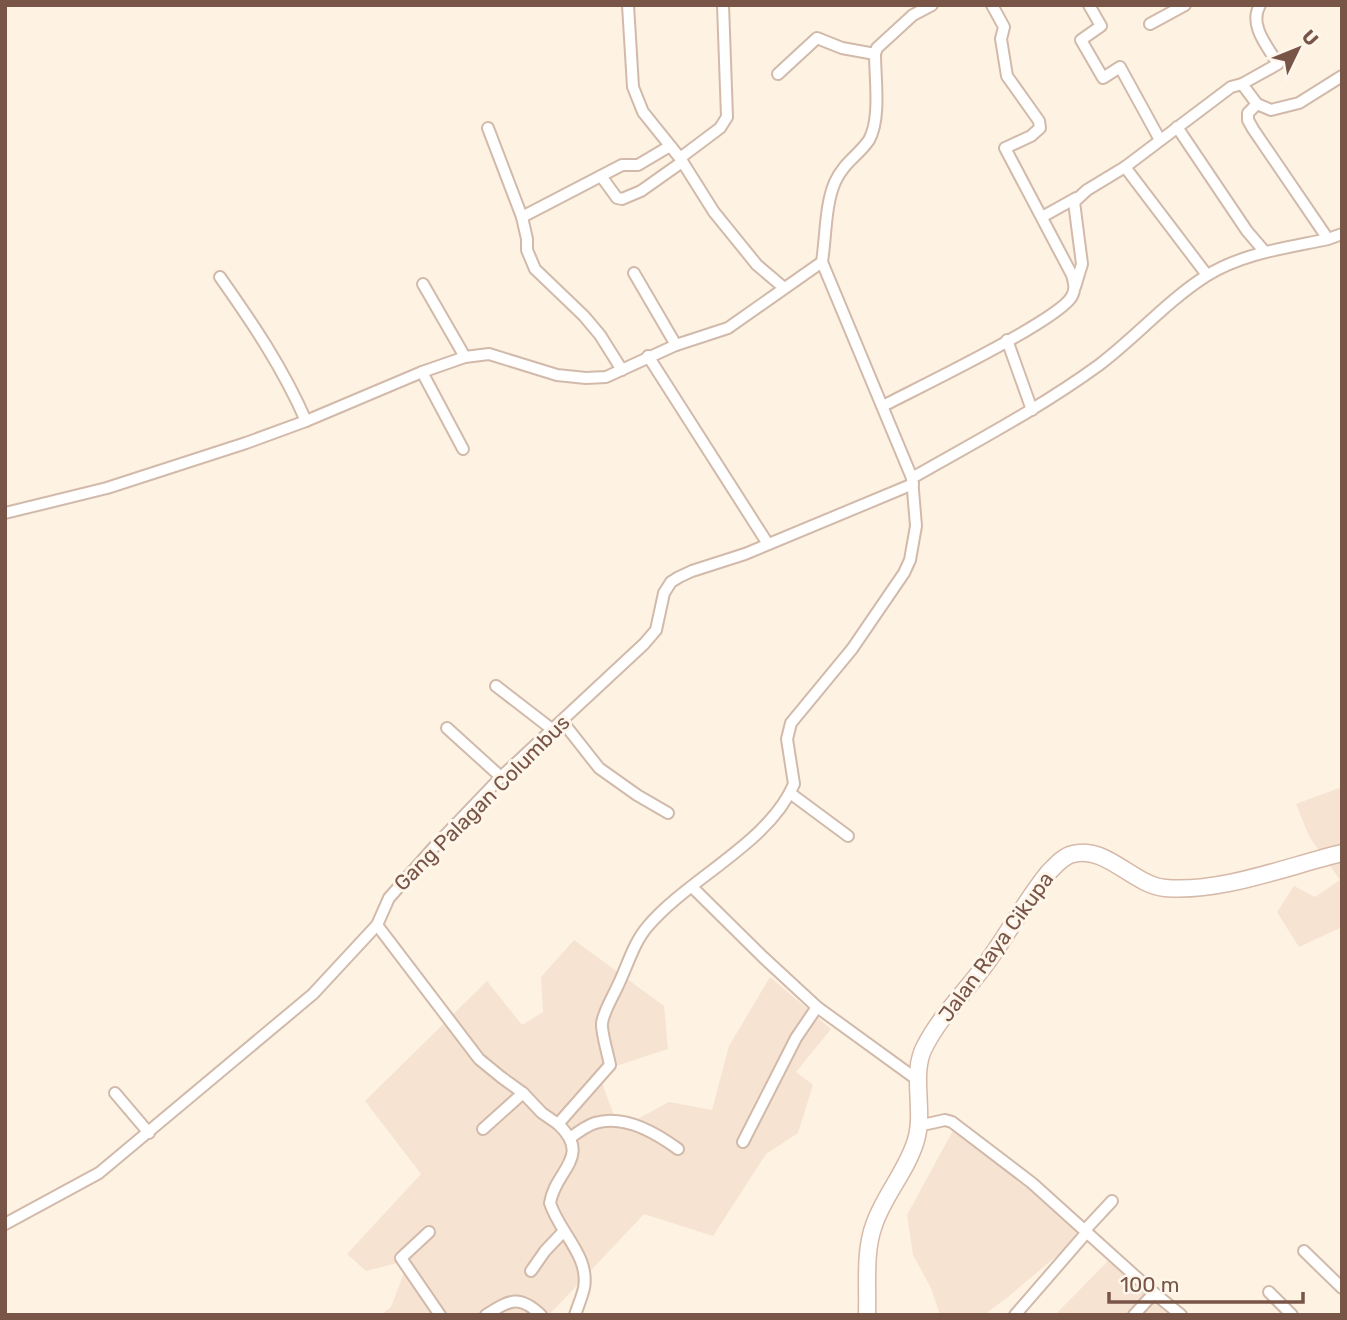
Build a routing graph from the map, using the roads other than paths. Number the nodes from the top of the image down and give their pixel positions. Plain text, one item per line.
1 (628, 5) edge
2 (723, 5) edge
3 (932, 5) edge
4 (992, 5) edge
5 (1089, 5) edge
6 (1185, 5) edge
7 (1260, 5) edge
8 (913, 10) edge
9 (1150, 24) dead end
10 (875, 54) junction
11 (778, 74) dead end
12 (1342, 75) edge
13 (1242, 84) junction
14 (1257, 104) junction
15 (1177, 127) junction
16 (488, 128) dead end
17 (1160, 140) junction
18 (670, 146) junction
19 (681, 160) junction
20 (1125, 167) junction
21 (601, 176) junction
22 (1076, 198) junction
23 (522, 217) junction
24 (1042, 217) junction
25 (1342, 234) edge
26 (1328, 239) junction
27 (1265, 252) junction
28 (822, 262) junction
29 (634, 273) dead end
30 (1207, 275) junction
31 (220, 277) dead end
32 (423, 284) dead end
33 (783, 287) junction
34 (1075, 287) junction
35 (1007, 340) junction
36 (676, 345) junction
37 (649, 356) junction
38 (465, 357) junction
39 (622, 370) junction
40 (422, 372) junction
41 (883, 406) junction
42 (1032, 410) junction
43 (306, 421) junction
44 (463, 449) dead end
45 (912, 481) junction
46 (5, 513) edge
47 (768, 544) junction
48 (496, 686) dead end
49 (558, 725) junction
50 (447, 727) dead end
51 (501, 777) junction
52 (790, 793) junction
53 (668, 813) dead end
54 (848, 836) dead end
55 (1342, 853) edge
56 (692, 887) junction
57 (377, 925) junction
58 (822, 1010) junction
59 (919, 1081) junction
60 (116, 1093) dead end
61 (523, 1093) junction
62 (558, 1125) junction
63 (918, 1126) junction
64 (483, 1129) dead end
65 (149, 1133) junction
66 (570, 1138) junction
67 (743, 1142) dead end
68 (678, 1149) dead end
69 (1112, 1201) dead end
70 (5, 1224) edge
71 (563, 1231) junction
72 (1086, 1231) junction
73 (429, 1233) dead end
74 (1304, 1251) dead end
75 (531, 1271) dead end
76 (1342, 1288) edge
77 (1269, 1292) dead end
78 (1154, 1293) junction
79 (440, 1315) edge
80 (486, 1315) edge
81 (541, 1315) edge
82 (575, 1315) edge
83 (867, 1315) edge
84 (1015, 1315) edge
85 (1134, 1315) edge
86 (1181, 1315) edge
87 (1292, 1315) edge

1 - 18 street
2 - 19 street
3 - 8 street
4 - 24 street
5 - 17 street
6 - 9 street
7 - 13 street
8 - 10 street
10 - 11 street
10 - 28 street
12 - 14 street
13 - 14 street
13 - 15 street
14 - 26 street
15 - 17 street
15 - 27 street
16 - 23 street
17 - 20 street
18 - 19 street
18 - 21 street
19 - 21 street
19 - 33 street
20 - 22 street
20 - 30 street
21 - 23 street
22 - 24 street
22 - 34 street
23 - 39 street
24 - 34 street
25 - 26 street, Gang Palagan Columbus
26 - 27 street, Gang Palagan Columbus
27 - 30 street, Gang Palagan Columbus
28 - 33 street
28 - 41 street
29 - 36 street
30 - 42 street, Gang Palagan Columbus
31 - 43 street
32 - 38 street
33 - 36 street
34 - 35 street
35 - 41 street
35 - 42 street
36 - 37 street
37 - 39 street
37 - 47 street
38 - 39 street
38 - 40 street
40 - 43 street
40 - 44 street
41 - 45 street
42 - 45 street, Gang Palagan Columbus
43 - 46 street
45 - 47 street, Gang Palagan Columbus
45 - 52 street
47 - 49 street, Gang Palagan Columbus
48 - 49 street
49 - 51 street, Gang Palagan Columbus
49 - 53 street
50 - 51 street
51 - 57 street, Gang Palagan Columbus
52 - 54 street
52 - 56 street
55 - 59 main road, Jalan Raya Cikupa
56 - 58 street
56 - 62 street
57 - 61 street
57 - 65 street, Gang Palagan Columbus
58 - 59 street
58 - 67 street
59 - 63 main road, Jalan Raya Cikupa
60 - 65 street
61 - 62 street
61 - 64 street
62 - 66 street
63 - 72 street
63 - 83 main road, Jalan Raya Cikupa
65 - 70 street, Gang Palagan Columbus
66 - 68 street
66 - 71 street
69 - 72 street
71 - 75 street
71 - 82 street
72 - 78 street
72 - 84 street
73 - 79 street
74 - 76 street
77 - 87 street
78 - 85 street
78 - 86 street
80 - 81 street

